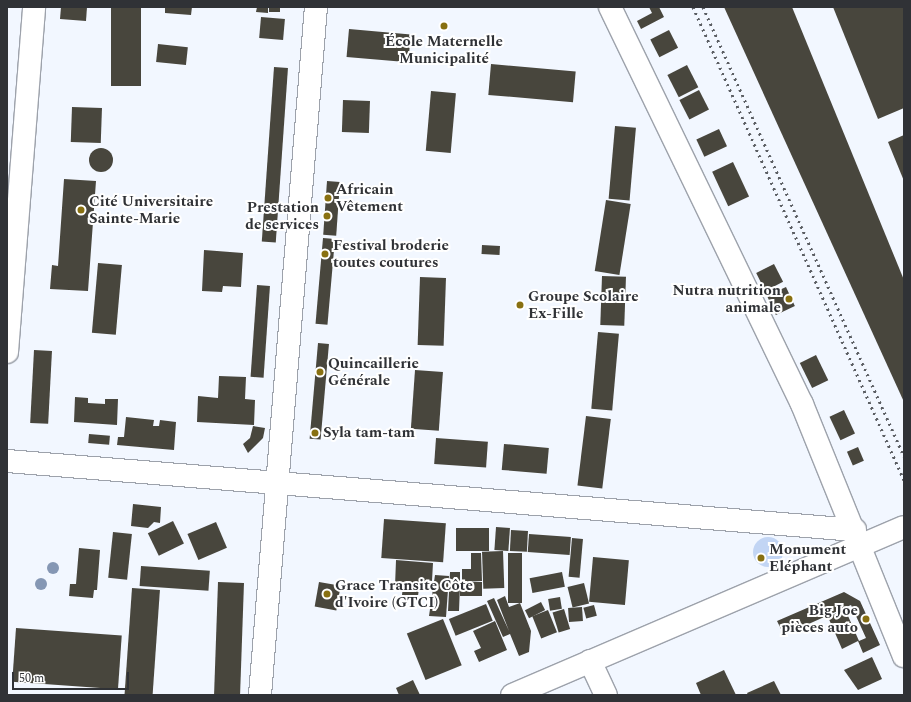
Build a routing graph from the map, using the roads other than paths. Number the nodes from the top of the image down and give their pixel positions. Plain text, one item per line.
1 (34, 7) edge
2 (316, 7) edge
3 (610, 7) edge
4 (14, 156) edge
5 (7, 352) edge
6 (7, 461) edge
7 (275, 482) junction
8 (904, 527) edge
9 (858, 539) junction
10 (904, 656) edge
11 (590, 661) junction
12 (260, 695) edge
13 (512, 695) edge
14 (606, 695) edge

1 - 4 street
2 - 7 street
3 - 9 street
4 - 5 street
6 - 7 street
7 - 9 street
7 - 12 street
8 - 9 street
9 - 10 street
9 - 11 street
11 - 13 street
11 - 14 street

